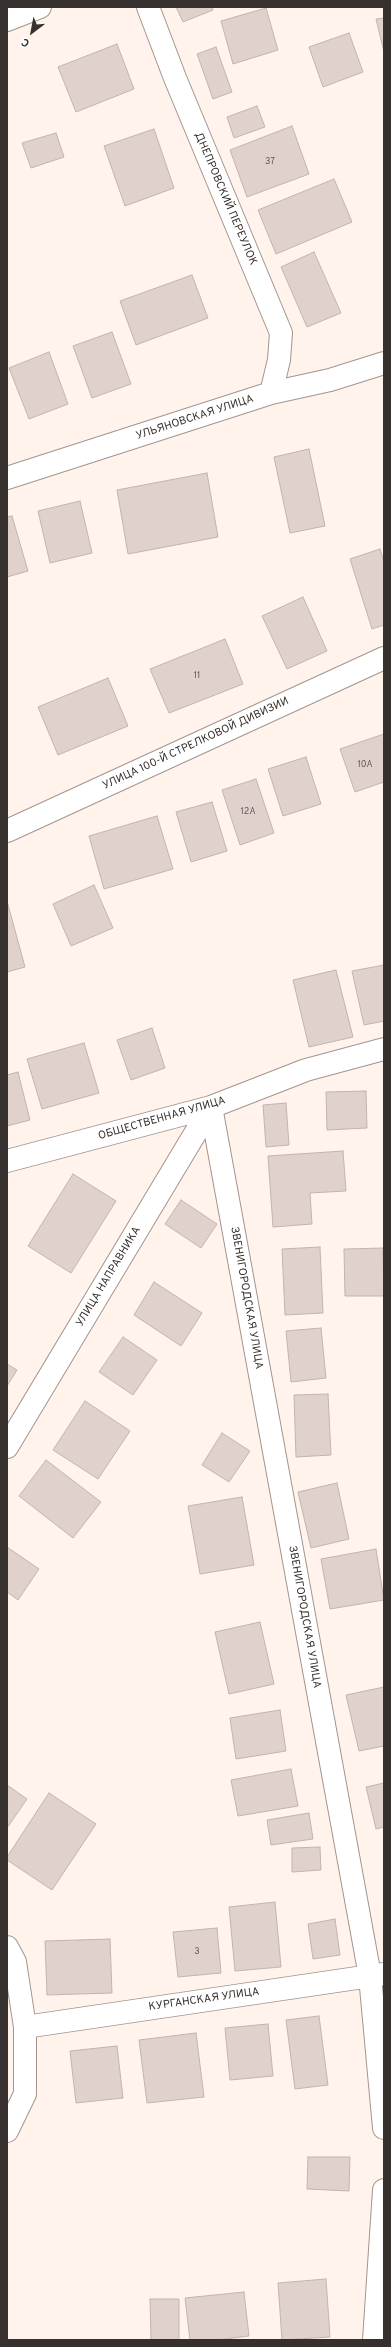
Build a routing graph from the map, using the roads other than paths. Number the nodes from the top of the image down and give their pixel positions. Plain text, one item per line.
1 (40, 7) edge
2 (148, 7) edge
3 (7, 20) edge
4 (384, 363) edge
5 (271, 393) junction
6 (7, 478) edge
7 (384, 658) edge
8 (7, 831) edge
9 (384, 1049) edge
10 (211, 1107) junction
11 (7, 1161) edge
12 (7, 1447) edge
13 (7, 1947) edge
14 (377, 1975) edge
15 (25, 2027) junction
16 (384, 2128) edge
17 (7, 2131) edge
18 (384, 2190) edge
19 (374, 2340) edge

1 - 3 street
2 - 5 street, ДНЕПРОВСКИЙ ПЕРЕУЛОК
4 - 5 street, УЛЬЯНОВСКАЯ УЛИЦА
5 - 6 street, УЛЬЯНОВСКАЯ УЛИЦА
7 - 8 street, УЛИЦА 100-Й СТРЕЛКОВОЙ ДИВИЗИИ
9 - 10 street, ОБЩЕСТВЕННАЯ УЛИЦА
10 - 11 street, ОБЩЕСТВЕННАЯ УЛИЦА
10 - 12 street, УЛИЦА НАПРАВНИКА
10 - 14 street, ЗВЕНИГОРОДСКАЯ УЛИЦА
13 - 15 street
14 - 15 street, КУРГАНСКАЯ УЛИЦА
14 - 16 street, ЗВЕНИГОРОДСКАЯ УЛИЦА
15 - 17 street
18 - 19 street

